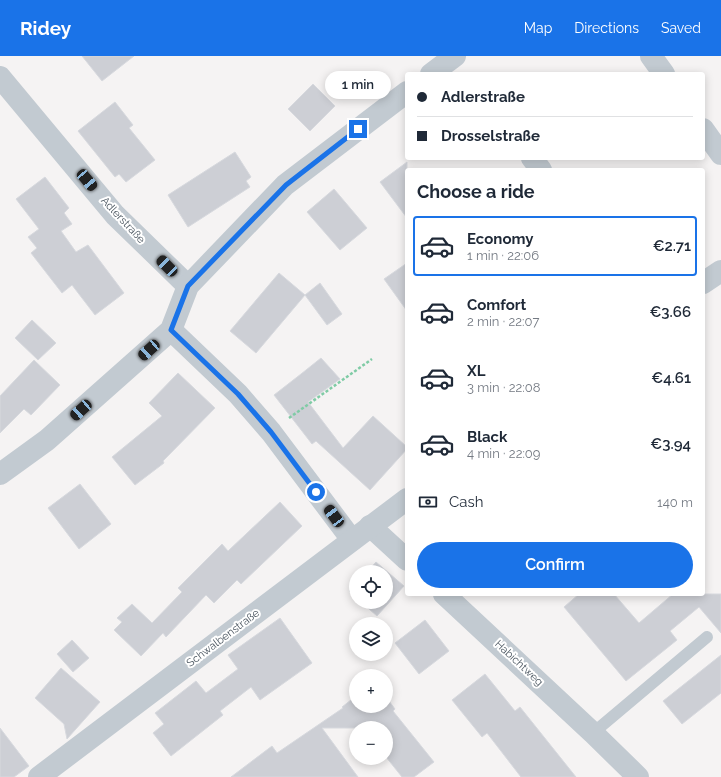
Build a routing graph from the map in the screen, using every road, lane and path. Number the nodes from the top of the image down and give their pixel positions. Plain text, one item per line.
1 (651, 56) edge
2 (455, 63) edge
3 (435, 72) edge
4 (663, 72) edge
5 (0, 76) edge
6 (405, 94) edge
7 (705, 132) edge
8 (721, 154) edge
9 (721, 271) edge
10 (705, 282) edge
11 (188, 286) junction
12 (171, 330) junction
13 (372, 359) dead end
14 (271, 432) junction
15 (0, 474) edge
16 (405, 500) edge
17 (370, 526) junction
18 (352, 540) junction
19 (405, 558) edge
20 (446, 596) edge
21 (707, 637) dead end
22 (593, 733) junction
23 (39, 777) edge
24 (638, 777) edge

1 - 4 street
2 - 3 street
5 - 11 street, Adlerstraße
6 - 11 street
7 - 8 street
9 - 10 street
11 - 12 street
12 - 14 street
12 - 15 street
13 - 14 path
14 - 18 street
16 - 17 street, Schwalbenstraße
17 - 18 street, Schwalbenstraße
17 - 19 street
18 - 23 street, Schwalbenstraße
20 - 22 street, Habichtweg
21 - 22 lane
22 - 24 street, Habichtweg

